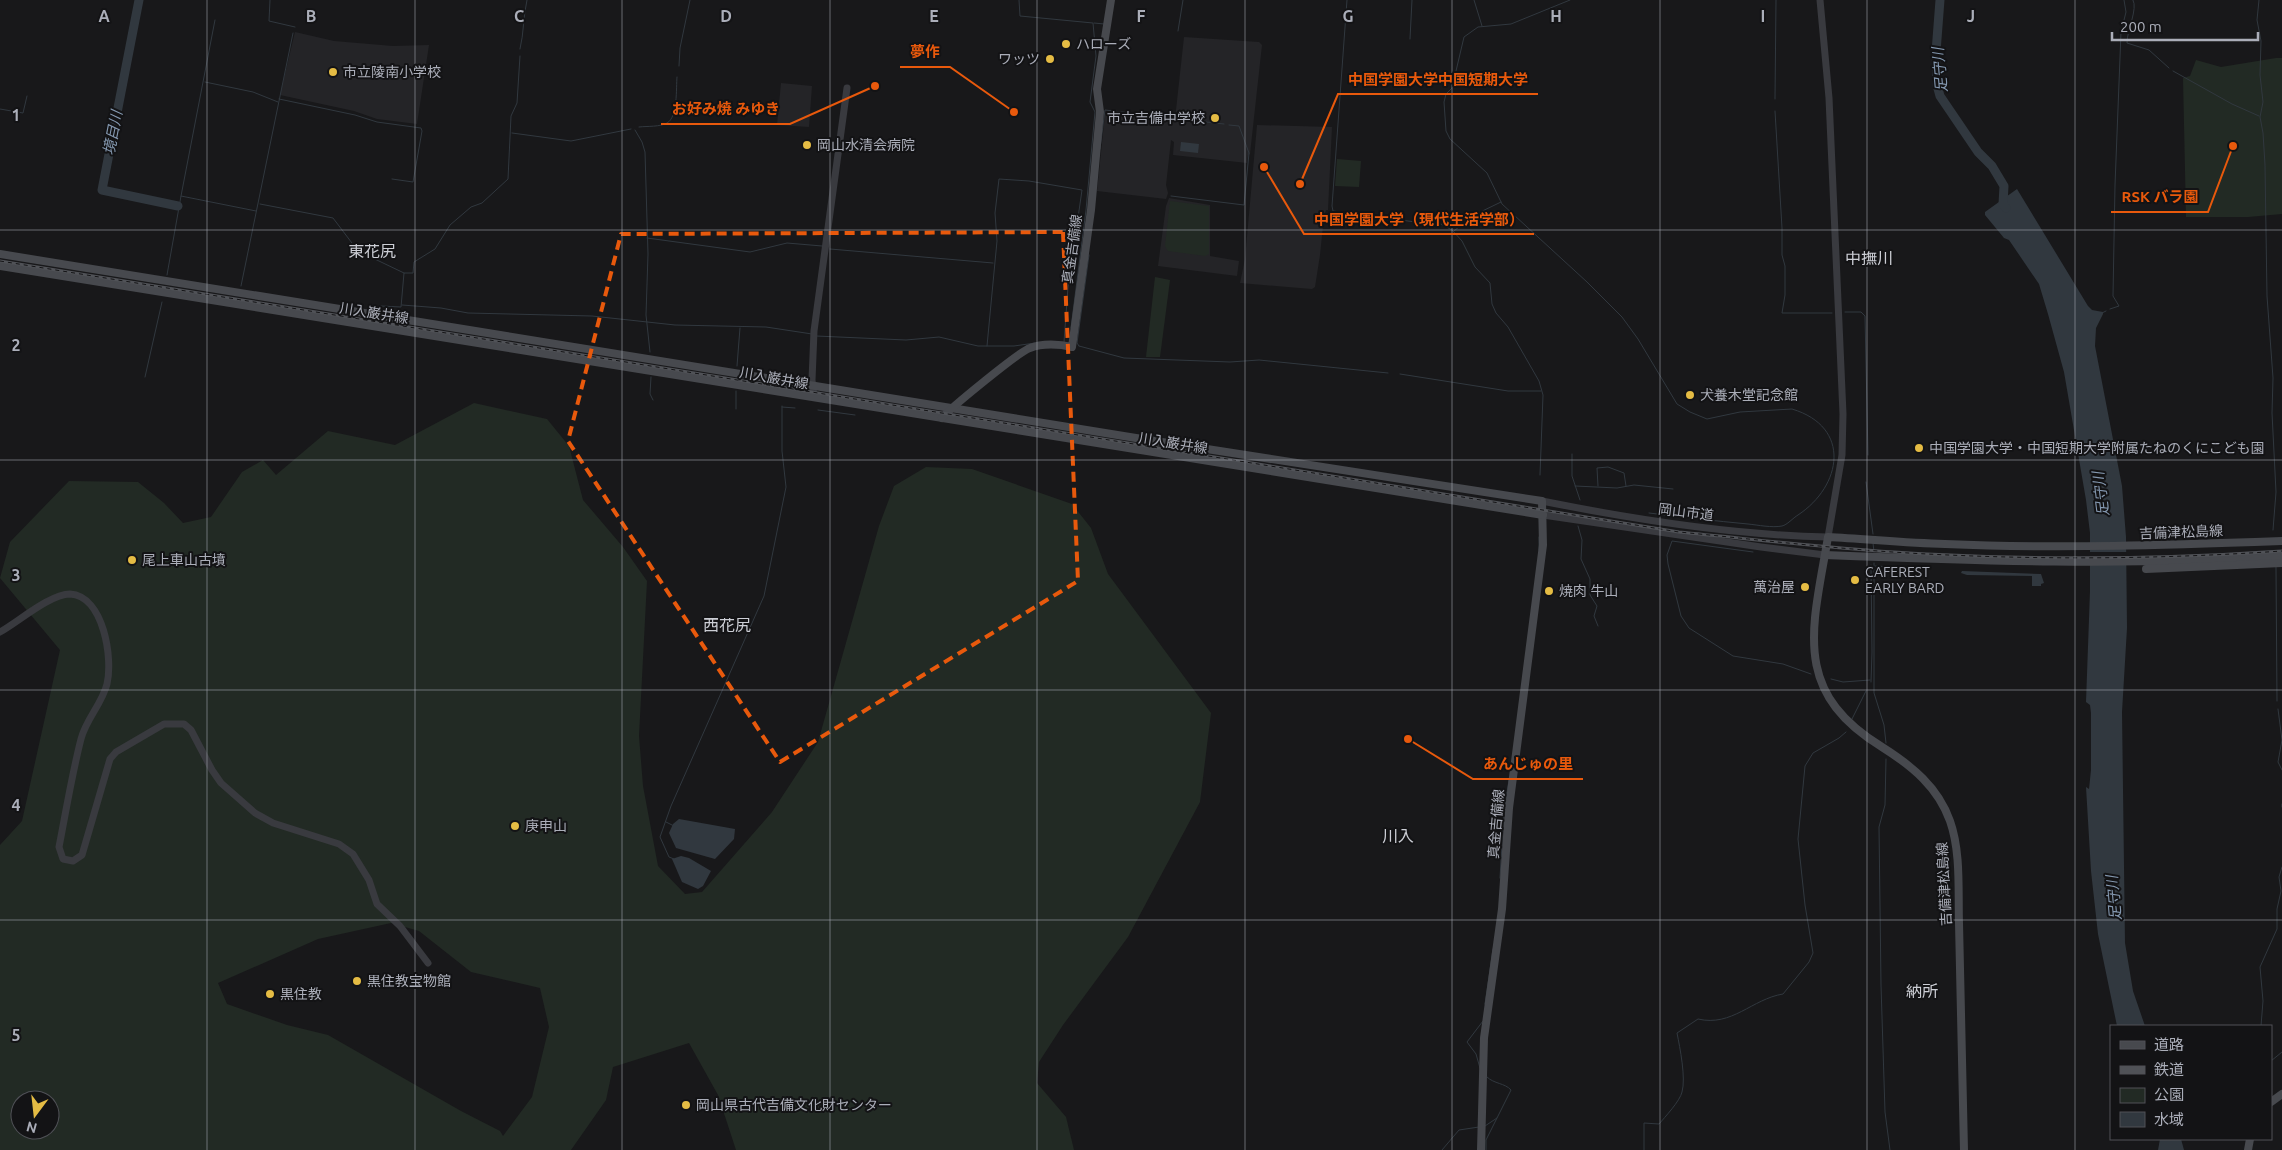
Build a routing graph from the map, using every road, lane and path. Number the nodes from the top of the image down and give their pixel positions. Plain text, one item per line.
1 (1111, 0) edge
2 (1820, 0) edge
3 (847, 88) dead end
4 (0, 254) edge
5 (0, 266) edge
6 (812, 385) junction
7 (814, 398) junction
8 (952, 407) junction
9 (942, 418) junction
10 (1542, 501) junction
11 (1543, 515) junction
12 (1828, 537) junction
13 (2282, 541) edge
14 (1825, 555) junction
15 (2282, 556) edge
16 (2282, 563) edge
17 (2146, 569) dead end
18 (0, 632) edge
19 (428, 963) dead end
20 (1481, 1150) edge
21 (1964, 1150) edge

1 - 8 main road, 真金吉備線
2 - 12 street
3 - 6 street
4 - 6 main road, 川入巌井線
5 - 7 main road, 川入巌井線
6 - 7 street
6 - 8 main road, 川入巌井線
7 - 9 main road, 川入巌井線
8 - 9 main road, 真金吉備線
8 - 10 main road, 川入巌井線
9 - 11 main road, 川入巌井線
10 - 11 main road, 真金吉備線
10 - 12 street, 岡山市道
11 - 14 street, 岡山市道
11 - 20 main road, 真金吉備線
12 - 13 main road, 吉備津松島線
12 - 14 main road, 吉備津松島線
14 - 15 main road, 吉備津松島線
14 - 21 main road, 吉備津松島線
16 - 17 main road
18 - 19 street

